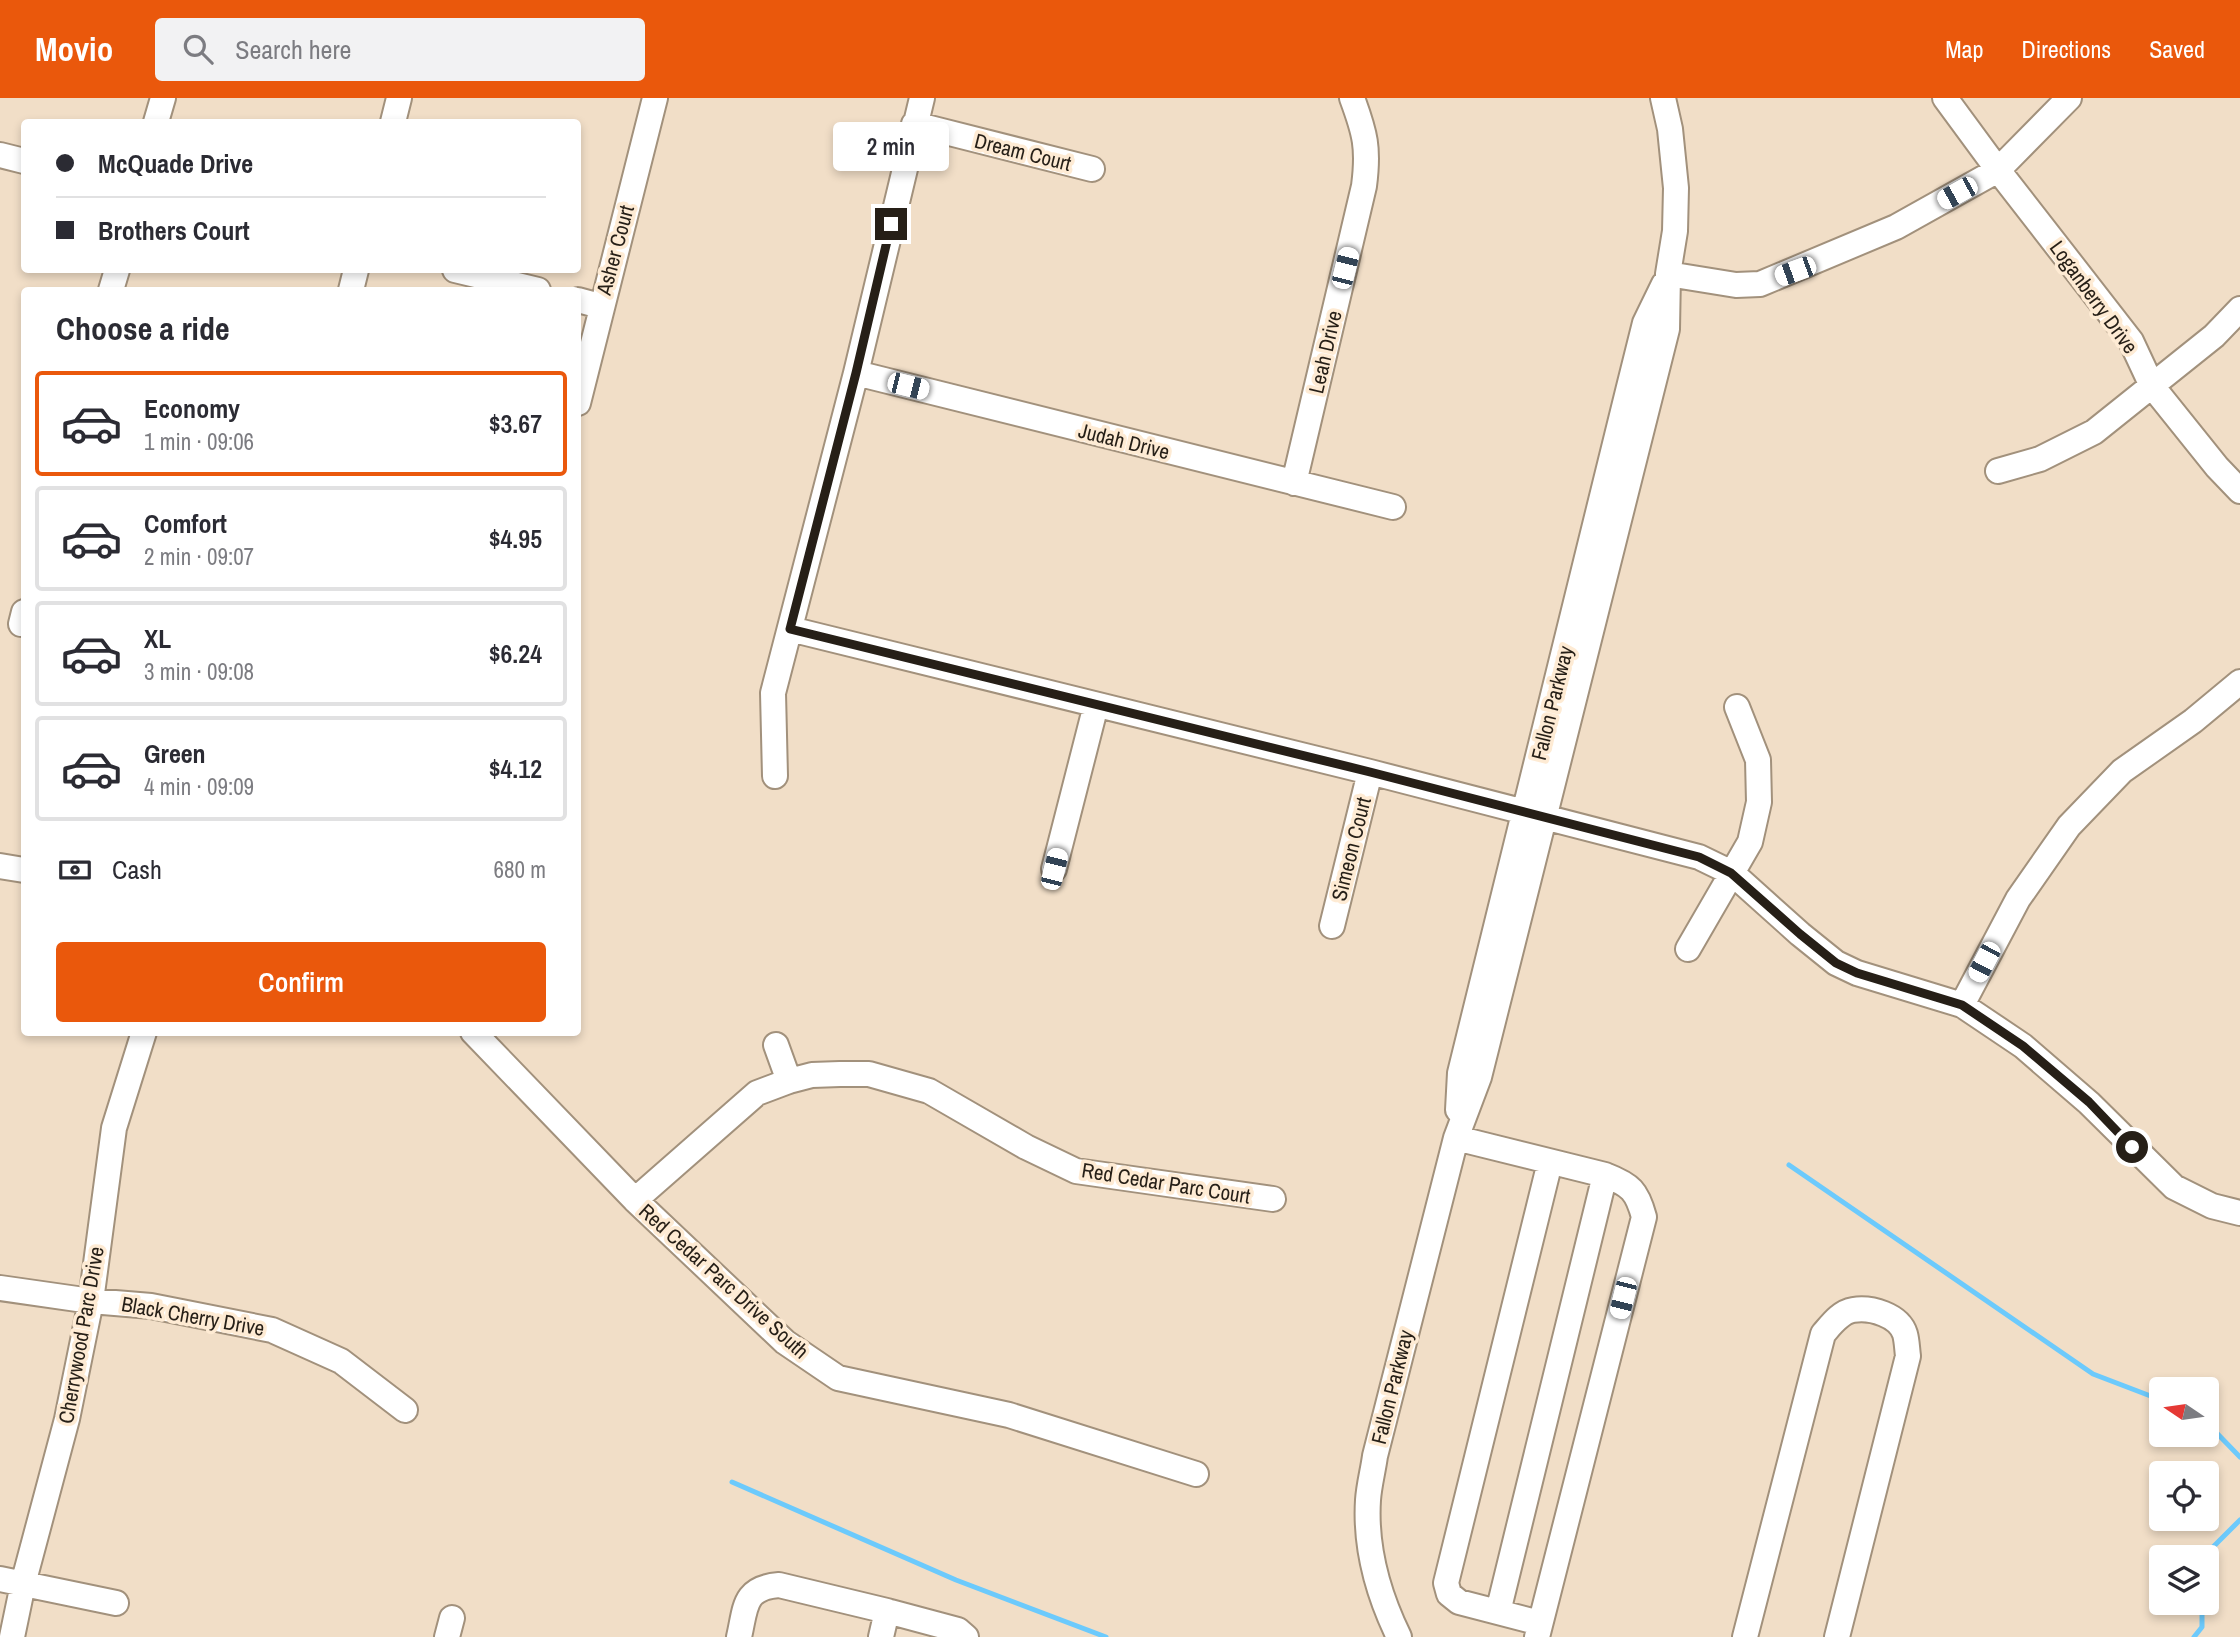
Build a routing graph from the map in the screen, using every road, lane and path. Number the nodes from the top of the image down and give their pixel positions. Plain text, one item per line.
1 (163, 98) edge
2 (399, 98) edge
3 (655, 98) edge
4 (922, 98) edge
5 (1352, 98) edge
6 (1663, 98) edge
7 (1945, 98) edge
8 (2069, 98) edge
9 (157, 119) edge
10 (394, 119) edge
11 (914, 124) junction
12 (0, 155) edge
13 (21, 160) edge
14 (1092, 169) dead end
15 (1997, 170) junction
16 (467, 273) edge
17 (1668, 274) junction
18 (526, 287) edge
19 (589, 303) edge
20 (2240, 309) edge
21 (856, 373) junction
22 (581, 375) edge
23 (2152, 386) junction
24 (1998, 471) dead end
25 (1294, 483) junction
26 (2240, 491) edge
27 (1393, 507) dead end
28 (790, 629) junction
29 (2240, 682) edge
30 (1097, 705) junction
31 (1737, 707) dead end
32 (1370, 772) junction
33 (775, 776) dead end
34 (1534, 814) junction
35 (0, 866) edge
36 (1054, 869) dead end
37 (21, 870) edge
38 (1731, 873) junction
39 (1332, 926) dead end
40 (1688, 949) dead end
41 (1962, 1005) junction
42 (143, 1036) edge
43 (477, 1036) edge
44 (776, 1045) dead end
45 (789, 1081) junction
46 (1456, 1138) junction
47 (1550, 1162) junction
48 (1605, 1175) junction
49 (1273, 1199) dead end
50 (635, 1200) junction
51 (2240, 1213) edge
52 (0, 1288) edge
53 (91, 1301) junction
54 (405, 1410) dead end
55 (1196, 1475) dead end
56 (11, 1582) edge
57 (116, 1603) dead end
58 (887, 1611) junction
59 (1497, 1612) junction
60 (1538, 1630) edge
61 (12, 1637) edge
62 (738, 1637) edge
63 (881, 1637) edge
64 (966, 1637) edge
65 (1399, 1637) edge
66 (1745, 1637) edge
67 (1838, 1637) edge

1 - 9 street
2 - 10 street
3 - 19 street, Asher Court
4 - 11 street
5 - 25 street, Leah Drive
6 - 17 street, Fallon Parkway
7 - 15 street, Loganberry Drive
8 - 15 street
11 - 14 street, Dream Court
11 - 21 street
12 - 13 street
15 - 17 street
15 - 23 street, Loganberry Drive
16 - 18 street
17 - 34 street, Fallon Parkway
19 - 22 street, Asher Court
20 - 23 street
21 - 25 street, Judah Drive
21 - 28 street
23 - 24 street
23 - 26 street, Loganberry Drive
25 - 27 street, Judah Drive
28 - 30 street
28 - 33 street
29 - 41 street
30 - 32 street
30 - 36 street
31 - 38 street
32 - 34 street
32 - 39 street, Simeon Court
34 - 38 street
34 - 46 street, Fallon Parkway
35 - 37 street
38 - 40 street
38 - 41 street
41 - 51 street
42 - 53 street, Cherrywood Parc Drive
43 - 50 street, Red Cedar Parc Drive South
44 - 45 street
45 - 49 street, Red Cedar Parc Court
45 - 50 street, Red Cedar Parc Court
46 - 47 street
46 - 65 street, Fallon Parkway
47 - 48 street
47 - 59 street
48 - 59 street
48 - 60 street
50 - 55 street, Red Cedar Parc Drive South
52 - 53 street, Black Cherry Drive
53 - 54 street, Black Cherry Drive
53 - 56 street, Cherrywood Parc Drive
56 - 57 street
56 - 61 street, Cherrywood Parc Drive
58 - 62 street
58 - 63 street
58 - 64 street
59 - 60 street
66 - 67 street

